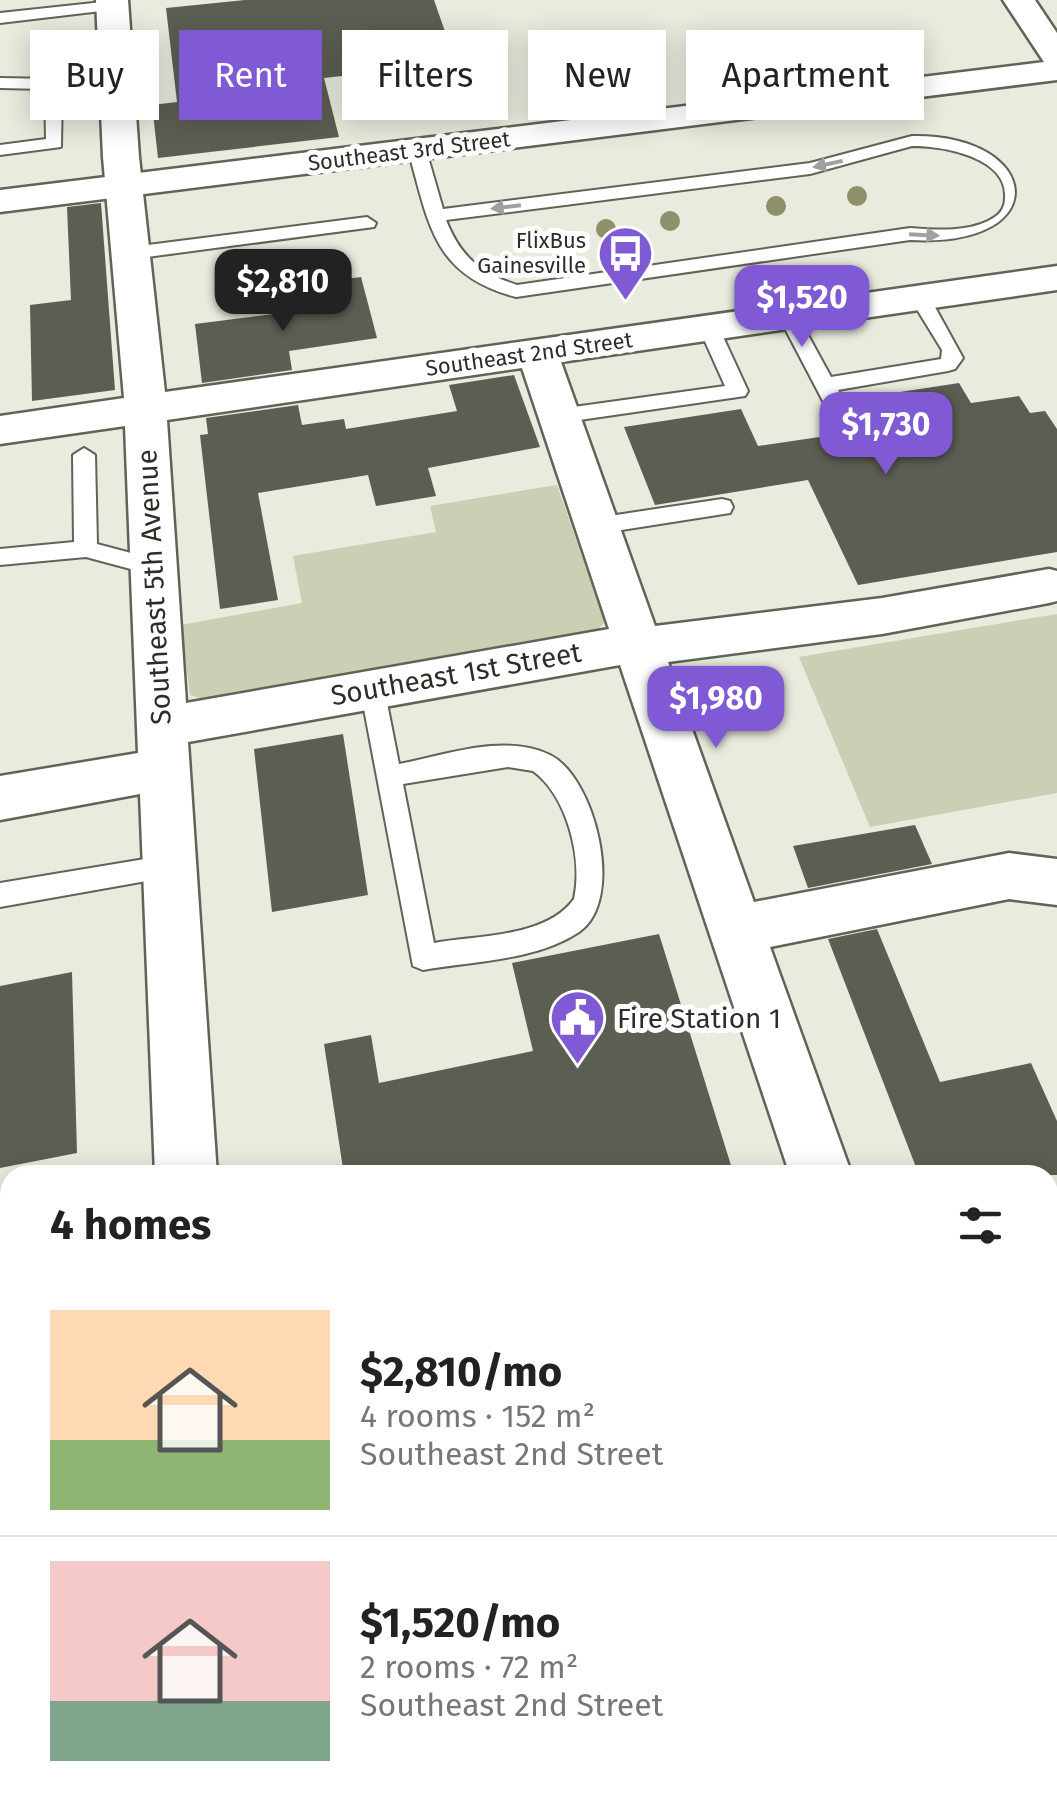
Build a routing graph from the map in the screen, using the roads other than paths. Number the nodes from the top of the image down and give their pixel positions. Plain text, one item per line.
1 (1020, 0) edge
2 (1051, 0) edge
3 (112, 3) edge
4 (1057, 11) edge
5 (0, 18) edge
6 (114, 30) edge
7 (1057, 58) edge
8 (1057, 70) edge
9 (0, 83) edge
10 (30, 84) edge
11 (54, 120) edge
12 (121, 120) edge
13 (0, 150) edge
14 (417, 150) junction
15 (125, 185) junction
16 (0, 201) edge
17 (438, 216) junction
18 (367, 222) dead end
19 (132, 253) junction
20 (1056, 279) edge
21 (920, 298) junction
22 (789, 317) junction
23 (710, 328) junction
24 (537, 353) junction
25 (826, 386) junction
26 (145, 410) junction
27 (559, 416) junction
28 (844, 421) dead end
29 (0, 430) edge
30 (84, 455) dead end
31 (722, 507) dead end
32 (596, 526) junction
33 (86, 549) junction
34 (0, 557) edge
35 (153, 567) junction
36 (1049, 586) dead end
37 (636, 644) junction
38 (372, 688) junction
39 (163, 748) junction
40 (390, 776) junction
41 (0, 798) edge
42 (169, 866) junction
43 (1057, 882) edge
44 (0, 895) edge
45 (736, 930) junction
46 (185, 1165) edge
47 (818, 1165) edge

1 - 7 street
2 - 4 street
3 - 5 lane
3 - 6 street, Southeast 5th Avenue
8 - 14 street, Southeast 3rd Street
9 - 10 lane
11 - 13 lane
12 - 15 street, Southeast 5th Avenue
14 - 15 street, Southeast 3rd Street
14 - 17 lane
15 - 16 street, Southeast 3rd Street
15 - 19 street, Southeast 5th Avenue
17 -> 17 lane
18 - 19 lane
19 - 26 street, Southeast 5th Avenue
20 - 21 street, Southeast 2nd Street
21 - 22 street, Southeast 2nd Street
21 - 25 lane
22 - 23 street, Southeast 2nd Street
22 - 25 lane
23 - 24 street, Southeast 2nd Street
23 - 27 lane
24 - 26 street, Southeast 2nd Street
24 - 27 street
25 - 28 lane
26 - 29 street, Southeast 2nd Street
26 - 35 street, Southeast 5th Avenue
27 - 32 street
30 - 33 lane
31 - 32 lane
32 - 37 street
33 - 34 lane
33 - 35 lane
35 - 39 street, Southeast 5th Avenue
36 - 37 street, Southeast 1st Street
37 - 38 street, Southeast 1st Street
37 - 45 street
38 - 39 street, Southeast 1st Street
38 - 40 lane
39 - 41 street, Southeast 1st Street
39 - 42 street, Southeast 5th Avenue
40 - 40 lane
42 - 44 lane
42 - 46 street, Southeast 5th Avenue
43 - 45 street
45 - 47 street

